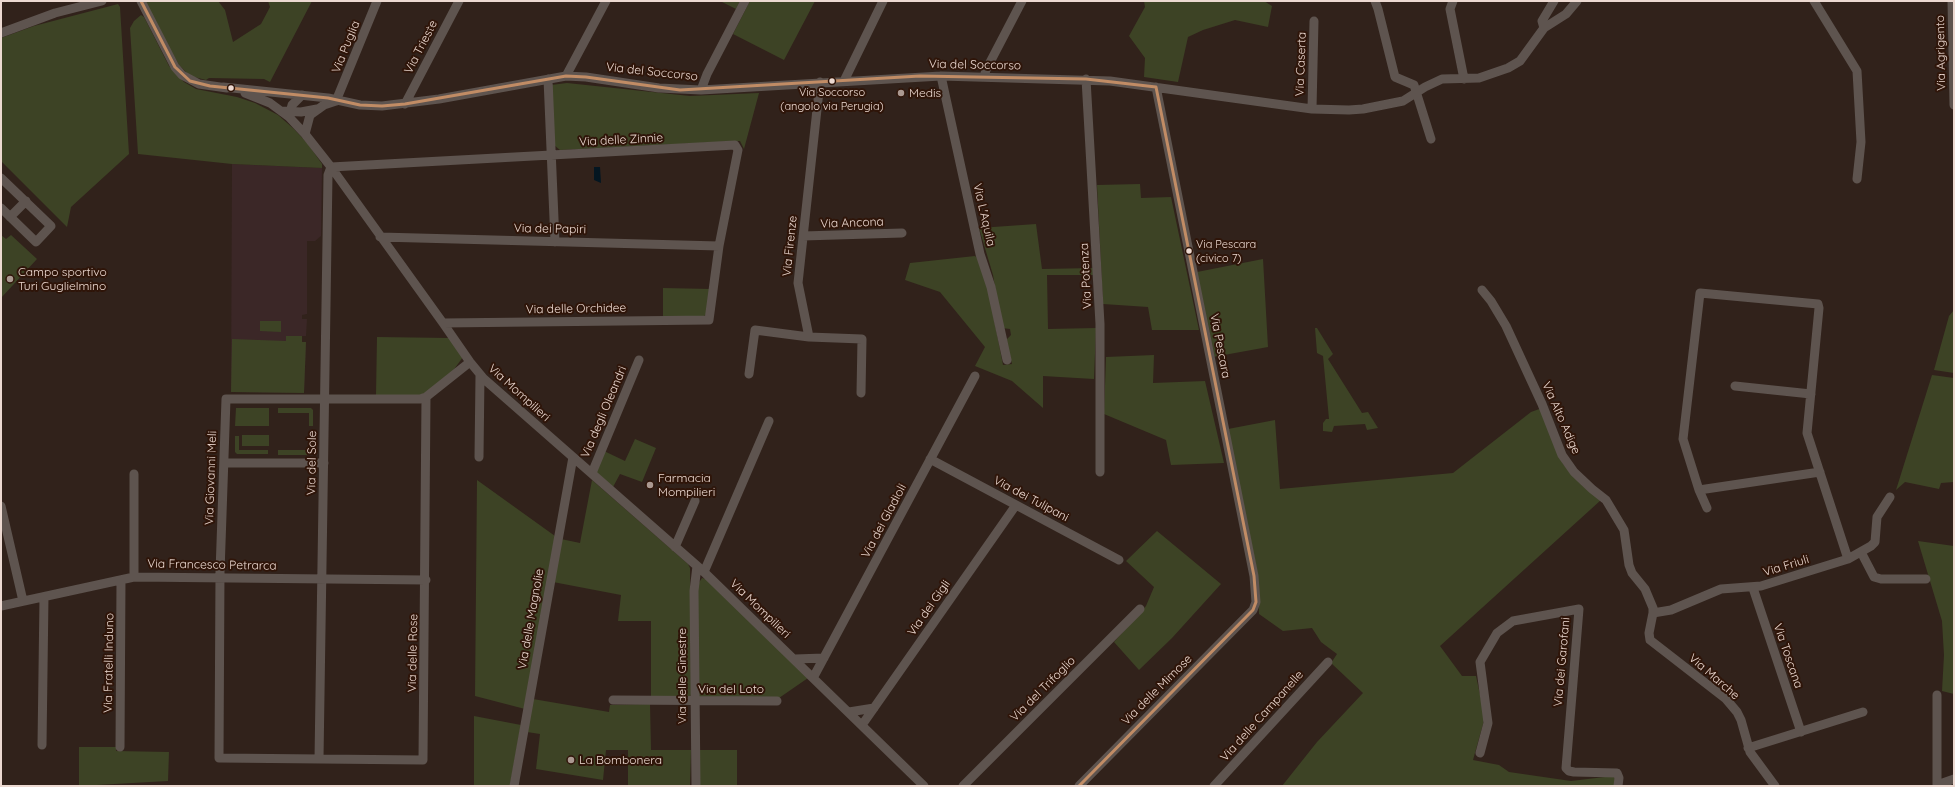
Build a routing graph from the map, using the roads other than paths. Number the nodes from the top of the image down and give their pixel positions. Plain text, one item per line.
1 (102, 1) edge
2 (141, 1) edge
3 (377, 1) edge
4 (459, 1) edge
5 (606, 1) edge
6 (745, 1) edge
7 (884, 1) edge
8 (1022, 1) edge
9 (1375, 1) edge
10 (1453, 1) edge
11 (1554, 1) edge
12 (1577, 1) edge
13 (1814, 1) edge
14 (1952, 1) edge
15 (1314, 21) dead end
16 (1544, 28) junction
17 (1, 32) edge
18 (566, 76) junction
19 (941, 76) junction
20 (984, 77) junction
21 (548, 79) junction
22 (1086, 79) junction
23 (1464, 79) junction
24 (844, 81) junction
25 (820, 82) junction
26 (223, 87) junction
27 (1156, 87) junction
28 (700, 90) junction
29 (1417, 93) junction
30 (302, 95) junction
31 (336, 101) junction
32 (405, 104) junction
33 (1954, 105) edge
34 (317, 109) junction
35 (1312, 109) junction
36 (287, 113) junction
37 (305, 134) junction
38 (1431, 139) dead end
39 (551, 156) junction
40 (331, 167) junction
41 (1, 178) edge
42 (1857, 179) dead end
43 (26, 201) junction
44 (1, 208) edge
45 (10, 217) junction
46 (902, 233) dead end
47 (803, 236) junction
48 (380, 237) junction
49 (555, 242) junction
50 (719, 246) junction
51 (1482, 290) dead end
52 (709, 320) joint
53 (444, 323) junction
54 (809, 337) junction
55 (638, 360) dead end
56 (1006, 360) dead end
57 (470, 362) junction
58 (749, 374) dead end
59 (480, 375) junction
60 (975, 376) dead end
61 (1735, 386) dead end
62 (861, 393) dead end
63 (1811, 394) junction
64 (426, 397) junction
65 (324, 400) junction
66 (770, 421) dead end
67 (479, 457) dead end
68 (573, 457) junction
69 (930, 459) junction
70 (224, 463) junction
71 (324, 463) junction
72 (1100, 472) dead end
73 (1820, 472) junction
74 (592, 473) junction
75 (134, 474) dead end
76 (1699, 490) junction
77 (1890, 497) dead end
78 (695, 501) dead end
79 (1016, 505) junction
80 (1, 506) edge
81 (1707, 508) dead end
82 (675, 547) junction
83 (1861, 552) junction
84 (1848, 559) junction
85 (1120, 560) dead end
86 (700, 569) junction
87 (134, 577) junction
88 (220, 577) junction
89 (323, 579) junction
90 (1926, 579) dead end
91 (121, 580) junction
92 (426, 580) junction
93 (1752, 588) junction
94 (44, 597) junction
95 (23, 601) junction
96 (1, 606) edge
97 (1140, 609) dead end
98 (1253, 610) joint
99 (1653, 613) junction
100 (824, 658) junction
101 (795, 659) junction
102 (1328, 662) dead end
103 (813, 678) junction
104 (1937, 695) dead end
105 (613, 700) dead end
106 (694, 701) junction
107 (777, 701) dead end
108 (874, 708) junction
109 (849, 712) junction
110 (1863, 712) dead end
111 (862, 725) junction
112 (1801, 732) junction
113 (42, 745) dead end
114 (120, 747) dead end
115 (1748, 748) junction
116 (1480, 753) dead end
117 (219, 758) joint
118 (319, 759) junction
119 (1954, 778) edge
120 (514, 786) edge
121 (696, 786) edge
122 (924, 786) edge
123 (963, 786) edge
124 (1078, 786) edge
125 (1214, 786) edge
126 (1618, 786) edge
127 (1775, 786) edge
128 (1937, 786) edge

1 - 17 street
2 - 26 street, Via Mompilieri
3 - 31 street, Via Puglia
4 - 32 street, Via Trieste
5 - 18 street
6 - 28 street
7 - 24 street
8 - 20 street
9 - 29 street
10 - 23 street
11 - 16 street
12 - 16 street, Via del Soccorso
13 - 42 street
14 - 33 street, Via Agrigento
15 - 35 street, Via Caserta
16 - 23 street, Via del Soccorso
18 - 21 street, Via del Soccorso
18 - 28 street, Via del Soccorso
19 - 20 street, Via del Soccorso
19 - 24 street, Via del Soccorso
19 - 56 street, Via L'Aquila
20 - 22 street, Via del Soccorso
21 - 32 street, Via del Soccorso
21 - 39 street
22 - 27 street, Via del Soccorso
22 - 72 street, Via Potenza
23 - 29 street, Via del Soccorso
24 - 25 street, Via del Soccorso
25 - 28 street, Via del Soccorso
25 - 47 street, Via Firenze
26 - 30 street, Via del Soccorso
26 - 36 street, Via Mompilieri
27 - 35 street, Via del Soccorso
27 - 98 street, Via Pescara
29 - 35 street, Via del Soccorso
29 - 38 street
30 - 31 street, Via del Soccorso
30 - 36 street
31 - 32 street, Via del Soccorso
31 - 34 street
34 - 36 street
34 - 37 street
36 - 37 street, Via Mompilieri
37 - 40 street, Via Mompilieri
39 - 40 street, Via delle Zinnie
39 - 49 street
39 - 50 street, Via delle Zinnie
40 - 48 street, Via Mompilieri
40 - 65 street, Via del Sole
41 - 43 street
43 - 45 street
43 - 45 street
44 - 45 street
46 - 47 street, Via Ancona
47 - 54 street, Via Firenze
48 - 49 street, Via dei Papiri
48 - 53 street, Via Mompilieri
49 - 50 street, Via dei Papiri
50 - 52 street, Via delle Zinnie
51 - 99 street, Via Alto Adige
52 - 53 street, Via delle Orchidee
53 - 57 street, Via Mompilieri
54 - 58 street
54 - 62 street
55 - 74 street, Via degli Oleandri
57 - 59 street, Via Mompilieri
57 - 64 street
59 - 67 street
59 - 68 street, Via Mompilieri
60 - 69 street, Via dei Gladioli
61 - 63 street
63 - 73 street
63 - 76 street
64 - 65 street, Via Giovanni Meli
64 - 92 street, Via delle Rose
65 - 70 street, Via Giovanni Meli
65 - 71 street, Via del Sole
66 - 86 street, Via delle Ginestre
68 - 74 street, Via Mompilieri
68 - 120 street, Via delle Magnolie
69 - 79 street, Via dei Tulipani
69 - 100 street, Via dei Gladioli
70 - 71 street
70 - 88 street, Via Giovanni Meli
71 - 89 street, Via del Sole
73 - 76 street
73 - 84 street
74 - 82 street, Via Mompilieri
75 - 87 street
76 - 81 street
77 - 83 street, Via Friuli
78 - 82 street
79 - 85 street, Via dei Tulipani
79 - 108 street, Via dei Gigli
80 - 95 street
82 - 86 street, Via Mompilieri
83 - 84 street, Via Friuli
83 - 90 street
84 - 93 street, Via Friuli
86 - 101 street, Via Mompilieri
86 - 106 street, Via delle Ginestre
87 - 88 street, Via Francesco Petrarca
87 - 91 street, Via Francesco Petrarca
88 - 89 street, Via Francesco Petrarca
88 - 117 street, Via Giovanni Meli
89 - 92 street, Via Francesco Petrarca
89 - 118 street, Via del Sole
91 - 94 street, Via Francesco Petrarca
91 - 114 street, Via Fratelli Induno
92 - 118 street, Via delle Rose
93 - 99 street, Via Friuli
93 - 112 street, Via Toscana
94 - 95 street, Via Francesco Petrarca
94 - 113 street
95 - 96 street, Via Francesco Petrarca
97 - 123 street, Via del Trifoglio
98 - 124 street, Via delle Mimose
99 - 115 street, Via Marche
100 - 101 street
100 - 103 street, Via dei Gladioli
101 - 103 street, Via Mompilieri
102 - 125 street, Via delle Campanelle
103 - 109 street, Via Mompilieri
104 - 128 street
105 - 106 street, Via del Loto
106 - 107 street, Via del Loto
106 - 121 street, Via delle Ginestre
108 - 109 street
108 - 111 street, Via dei Gigli
109 - 111 street, Via Mompilieri
110 - 112 street
111 - 122 street, Via Mompilieri
112 - 115 street
115 - 127 street, Via Marche
116 - 126 street, Via dei Garofani
117 - 118 street, Via delle Rose
119 - 128 street

